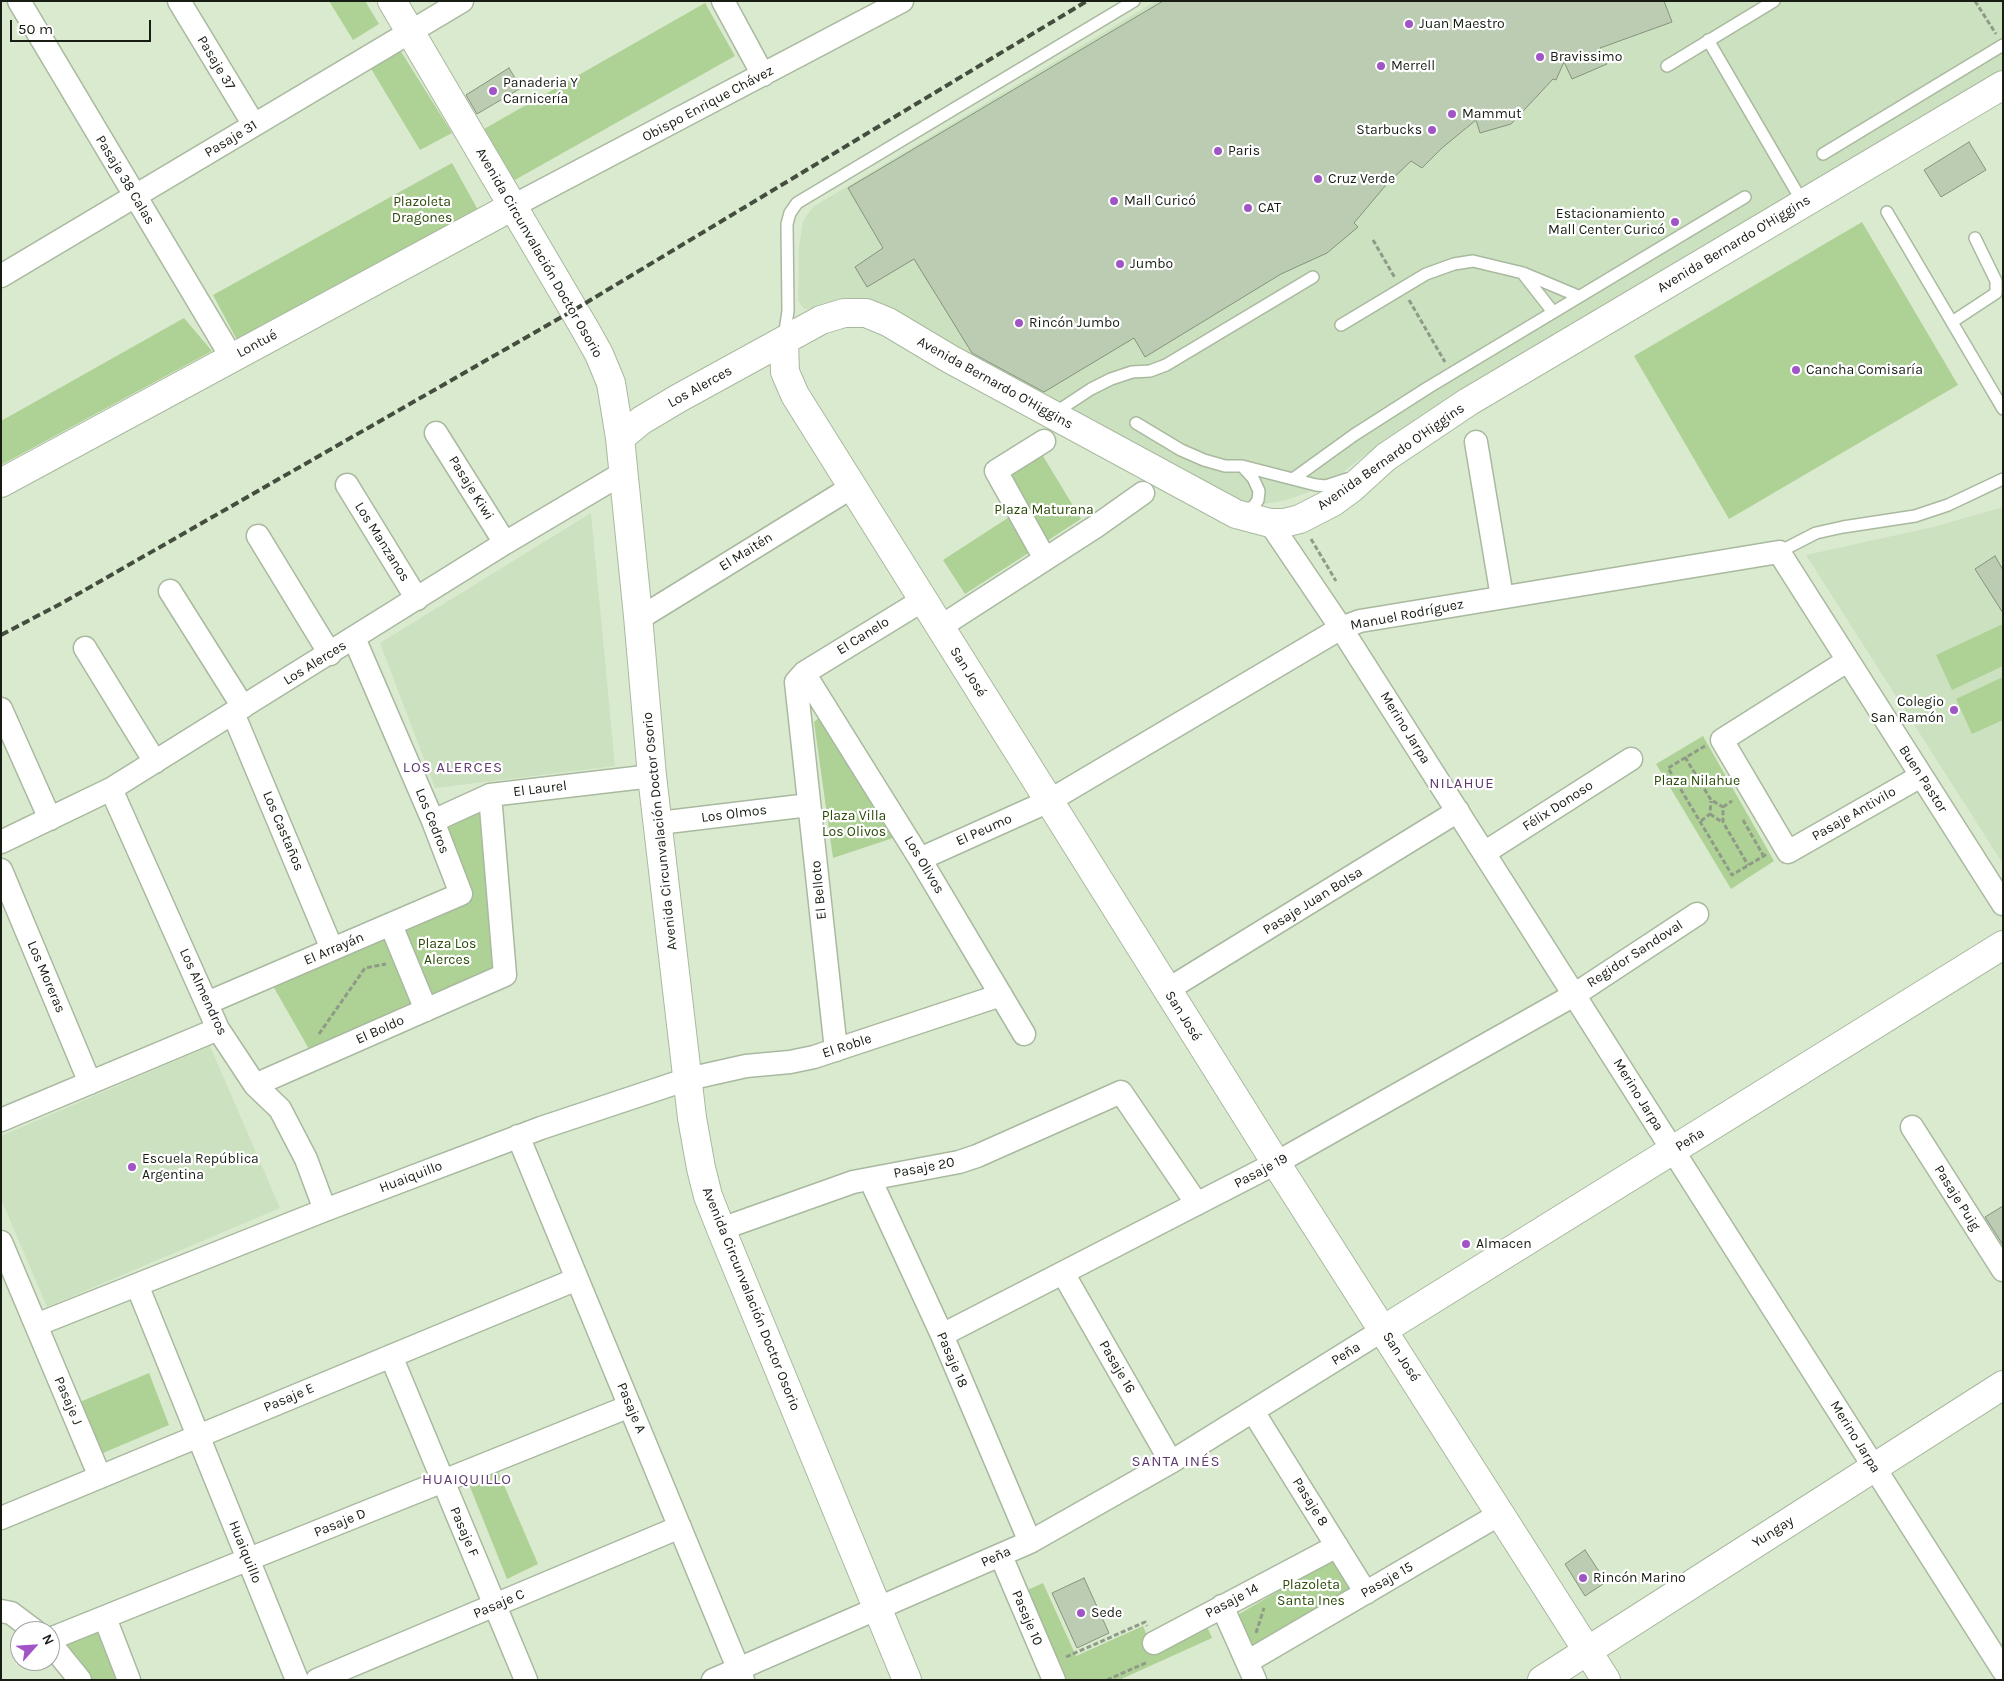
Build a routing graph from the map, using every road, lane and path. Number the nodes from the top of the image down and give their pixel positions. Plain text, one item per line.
1 (4, 1) edge
2 (19, 1) edge
3 (179, 1) edge
4 (392, 1) edge
5 (462, 1) edge
6 (722, 1) edge
7 (902, 1) edge
8 (1134, 1) edge
9 (1774, 1) edge
10 (1975, 1) edge
11 (1, 3) edge
12 (411, 32) junction
13 (1708, 40) junction
14 (2003, 45) edge
15 (1667, 66) dead end
16 (763, 75) junction
17 (2002, 88) edge
18 (254, 125) junction
19 (1823, 154) dead end
20 (135, 196) junction
21 (1746, 197) dead end
22 (1803, 203) junction
23 (513, 206) junction
24 (1887, 212) dead end
25 (1975, 238) dead end
26 (1374, 240) dead end
27 (5, 266) edge
28 (1523, 273) junction
29 (1313, 277) dead end
30 (1401, 288) junction
31 (1578, 296) junction
32 (1552, 312) junction
33 (1952, 322) junction
34 (1341, 325) dead end
35 (784, 342) junction
36 (232, 358) junction
37 (1451, 373) junction
38 (611, 383) junction
39 (679, 398) junction
40 (2003, 410) edge
41 (1052, 415) junction
42 (1136, 423) dead end
43 (436, 433) dead end
44 (620, 438) junction
45 (1044, 441) dead end
46 (1476, 442) dead end
47 (1386, 457) junction
48 (1242, 466) junction
49 (623, 474) junction
50 (2003, 478) edge
51 (1293, 479) junction
52 (1, 482) edge
53 (346, 485) dead end
54 (852, 487) junction
55 (1143, 493) dead end
56 (1236, 514) junction
57 (1300, 519) junction
58 (1270, 523) junction
59 (258, 536) dead end
60 (505, 544) junction
61 (1779, 552) junction
62 (1045, 559) junction
63 (1340, 587) dead end
64 (170, 591) dead end
65 (1502, 597) junction
66 (417, 598) junction
67 (923, 600) junction
68 (638, 616) junction
69 (940, 627) junction
70 (1341, 628) junction
71 (354, 638) junction
72 (85, 648) dead end
73 (330, 654) junction
74 (1847, 661) junction
75 (804, 673) junction
76 (1, 709) edge
77 (238, 710) junction
78 (1722, 740) junction
79 (1685, 757) junction
80 (1631, 759) dead end
81 (156, 762) junction
82 (652, 776) junction
83 (1921, 776) junction
84 (112, 789) junction
85 (490, 795) junction
86 (1710, 800) junction
87 (1049, 801) junction
88 (1732, 801) dead end
89 (809, 805) junction
90 (1723, 807) junction
91 (1458, 811) junction
92 (1710, 814) junction
93 (50, 819) junction
94 (1701, 820) junction
95 (433, 821) junction
96 (1723, 822) junction
97 (659, 823) junction
98 (1, 842) edge
99 (1786, 848) junction
100 (1484, 853) junction
101 (920, 859) junction
102 (1748, 865) junction
103 (1, 870) edge
104 (460, 894) joint
105 (2003, 904) edge
106 (1697, 914) dead end
107 (391, 925) junction
108 (2003, 945) edge
109 (332, 949) junction
110 (405, 961) junction
111 (1167, 990) junction
112 (1574, 994) junction
113 (1001, 995) junction
114 (207, 1003) junction
115 (426, 1010) junction
116 (218, 1030) junction
117 (1024, 1034) dead end
118 (836, 1050) junction
119 (309, 1062) junction
120 (688, 1079) junction
121 (90, 1083) junction
122 (255, 1085) junction
123 (1, 1120) edge
124 (1912, 1127) dead end
125 (518, 1136) junction
126 (1673, 1150) junction
127 (1276, 1163) junction
128 (870, 1179) junction
129 (1197, 1204) junction
130 (325, 1210) junction
131 (721, 1229) junction
132 (1, 1242) edge
133 (2003, 1270) edge
134 (1063, 1272) junction
135 (577, 1279) junction
136 (137, 1285) junction
137 (36, 1325) junction
138 (1383, 1330) junction
139 (942, 1335) junction
140 (391, 1356) junction
141 (2003, 1385) edge
142 (630, 1406) junction
143 (1254, 1412) junction
144 (198, 1436) junction
145 (1171, 1462) junction
146 (1874, 1467) junction
147 (100, 1477) junction
148 (442, 1481) junction
149 (1500, 1514) junction
150 (1, 1518) edge
151 (680, 1527) junction
152 (1030, 1542) junction
153 (1337, 1546) junction
154 (1001, 1556) junction
155 (248, 1560) junction
156 (1274, 1579) junction
157 (1, 1591) edge
158 (1366, 1592) junction
159 (495, 1605) junction
160 (1222, 1606) junction
161 (878, 1610) junction
162 (6, 1612) edge
163 (105, 1618) junction
164 (20, 1621) edge
165 (60, 1637) edge
166 (1154, 1643) junction
167 (1588, 1651) junction
168 (60, 1654) edge
169 (2003, 1670) edge
170 (1251, 1671) edge
171 (1051, 1672) edge
172 (741, 1674) edge
173 (80, 1680) edge
174 (129, 1680) edge
175 (297, 1680) edge
176 (317, 1680) edge
177 (526, 1680) edge
178 (713, 1680) edge
179 (907, 1680) edge
180 (1107, 1680) edge
181 (1542, 1680) edge
182 (1606, 1680) edge

1 - 11 street
2 - 20 street, Pasaje 38 Calas
3 - 18 street, Pasaje 37
4 - 12 main road, Avenida Circunvalación Doctor Osorio
5 - 12 street, Pasaje 31
6 - 16 street
7 - 16 street, Obispo Enrique Chávez
8 - 35 lane
9 - 13 lane
10 - 14 path
12 - 18 street, Pasaje 31
12 - 23 main road, Avenida Circunvalación Doctor Osorio
13 - 15 lane
13 - 22 lane
14 - 19 lane
16 - 23 street, Obispo Enrique Chávez
17 - 22 main road, Avenida Bernardo O'Higgins
18 - 20 street, Pasaje 31
20 - 27 street, Pasaje 31
20 - 36 street, Pasaje 38 Calas
21 - 31 lane
22 - 47 main road, Avenida Bernardo O'Higgins
23 - 36 main road, Lontué
23 - 38 main road, Avenida Circunvalación Doctor Osorio
24 - 33 lane
25 - 33 lane
26 - 30 path
28 - 30 lane
28 - 31 lane
28 - 32 lane
29 - 41 lane
30 - 34 lane
30 - 37 path
31 - 32 lane
32 - 37 lane
33 - 40 lane
35 - 39 main road, Los Alerces
35 - 41 main road, Avenida Bernardo O'Higgins
35 - 54 main road, San José
36 - 52 main road, Lontué
37 - 51 lane
38 - 39 main road
38 - 44 main road, Avenida Circunvalación Doctor Osorio
39 - 44 main road, Los Alerces
41 - 56 main road, Avenida Bernardo O'Higgins
42 - 48 lane
43 - 60 street, Pasaje Kiwi
44 - 49 main road, Avenida Circunvalación Doctor Osorio
45 - 62 street
46 - 65 street
47 - 51 lane
47 - 57 main road, Avenida Bernardo O'Higgins
48 - 51 lane
48 - 56 lane
49 - 60 street, Los Alerces
49 - 68 main road, Avenida Circunvalación Doctor Osorio
50 - 61 lane
53 - 66 street, Los Manzanos
54 - 67 main road, San José
54 - 68 street, El Maitén
55 - 62 street
56 - 58 main road, Avenida Bernardo O'Higgins
57 - 58 main road, Avenida Bernardo O'Higgins
57 - 63 path
58 - 70 street, Merino Jarpa
59 - 73 street
60 - 66 street, Los Alerces
61 - 65 street, Manuel Rodríguez
61 - 74 street, Buen Pastor
62 - 69 street
64 - 77 street, Los Castaños
65 - 70 street, Manuel Rodríguez
66 - 71 street, Los Alerces
67 - 69 main road, San José
67 - 75 street, El Canelo
68 - 82 main road, Avenida Circunvalación Doctor Osorio
69 - 87 main road, San José
70 - 87 street, Manuel Rodríguez
70 - 91 street, Merino Jarpa
71 - 73 street, Los Alerces
71 - 95 street, Los Cedros
72 - 81 street
73 - 77 street, Los Alerces
74 - 78 street
74 - 83 street, Buen Pastor
75 - 89 street, El Belloto
75 - 101 street, Los Olivos
76 - 93 street
77 - 81 street, Los Alerces
77 - 109 street, Los Castaños
78 - 79 path
78 - 99 street
79 - 86 path
79 - 94 path
80 - 100 street, Félix Donoso
81 - 84 street, Los Alerces
82 - 85 street, El Laurel
82 - 97 main road, Avenida Circunvalación Doctor Osorio
83 - 99 street, Pasaje Antivilo
83 - 105 street, Buen Pastor
84 - 93 street, Los Alerces
84 - 114 street, Los Almendros
85 - 95 street, El Laurel
85 - 115 street, El Boldo
86 - 90 path
86 - 92 path
87 - 101 street, El Peumo
87 - 111 main road, San José
88 - 90 path
89 - 97 street, Los Olmos
89 - 118 street, El Belloto
90 - 96 path
91 - 100 street, Merino Jarpa
91 - 111 street, Pasaje Juan Bolsa
92 - 94 path
92 - 96 path
93 - 98 street, Los Alerces
94 - 102 path
95 - 104 street, Los Cedros
96 - 102 path
97 - 120 main road, Avenida Circunvalación Doctor Osorio
99 - 102 path
100 - 112 street, Merino Jarpa
101 - 113 street, Los Olivos
103 - 121 street, Los Moreras
104 - 107 street, El Arrayán
106 - 112 street, Regidor Sandoval
107 - 109 street, El Arrayán
107 - 110 street
108 - 126 main road, Peña
109 - 114 street, El Arrayán
110 - 115 street
110 - 119 path
111 - 127 main road, San José
112 - 126 street, Merino Jarpa
112 - 127 street, Pasaje 19
113 - 117 street, Los Olivos
113 - 118 street, El Roble
114 - 116 street, Los Almendros
115 - 119 street, El Boldo
116 - 121 street
116 - 122 street, Los Almendros
118 - 120 street, El Roble
119 - 122 street, El Boldo
120 - 125 street, Huaiquillo
120 - 131 main road, Avenida Circunvalación Doctor Osorio
121 - 123 street
122 - 130 street, Los Almendros
124 - 133 street, Pasaje Puig
125 - 130 street, Huaiquillo
125 - 135 street, Pasaje A
126 - 138 main road, Peña
126 - 146 street, Merino Jarpa
127 - 129 street, Pasaje 19
127 - 138 main road, San José
128 - 129 street, Pasaje 20
128 - 131 street, Pasaje 20
128 - 139 street, Pasaje 18
129 - 134 street, Pasaje 19
130 - 136 street, Huaiquillo
131 - 161 main road, Avenida Circunvalación Doctor Osorio
132 - 137 street, Pasaje J
134 - 139 street, Pasaje 19
134 - 145 street, Pasaje 16
135 - 140 street, Pasaje E
135 - 142 street, Pasaje A
136 - 137 street, Huaiquillo
136 - 144 street, Huaiquillo
137 - 147 street, Pasaje J
138 - 143 street, Peña
138 - 149 main road, San José
139 - 152 street, Pasaje 18
140 - 144 street, Pasaje E
140 - 148 street, Pasaje F
141 - 146 main road, Yungay
142 - 148 street, Pasaje D
142 - 151 street, Pasaje A
143 - 145 street, Peña
143 - 153 street, Pasaje 8
144 - 147 street, Pasaje E
144 - 155 street, Huaiquillo
145 - 152 street, Peña
146 - 167 main road, Yungay
146 - 169 street, Merino Jarpa
147 - 150 street, Pasaje E
148 - 155 street, Pasaje D
148 - 159 street, Pasaje F
149 - 158 street, Pasaje 15
149 - 167 main road, San José
151 - 159 street, Pasaje C
151 - 172 street, Pasaje A
152 - 154 street, Peña
153 - 156 street, Pasaje 14
153 - 158 street, Pasaje 8
154 - 161 street, Peña
154 - 171 street, Pasaje 10
155 - 163 street, Pasaje D
155 - 175 street, Huaiquillo
156 - 160 street, Pasaje 14
156 - 170 path
157 - 162 street
158 - 170 street, Pasaje 15
159 - 176 street, Pasaje C
159 - 177 street, Pasaje F
160 - 166 street, Pasaje 14
160 - 170 street
161 - 172 street, Peña
161 - 179 main road, Avenida Circunvalación Doctor Osorio
162 - 164 street
163 - 165 street, Pasaje D
163 - 174 street
166 - 171 path
166 - 180 path
167 - 181 main road, Yungay
167 - 182 main road, San José
168 - 173 street
172 - 178 street, Peña

